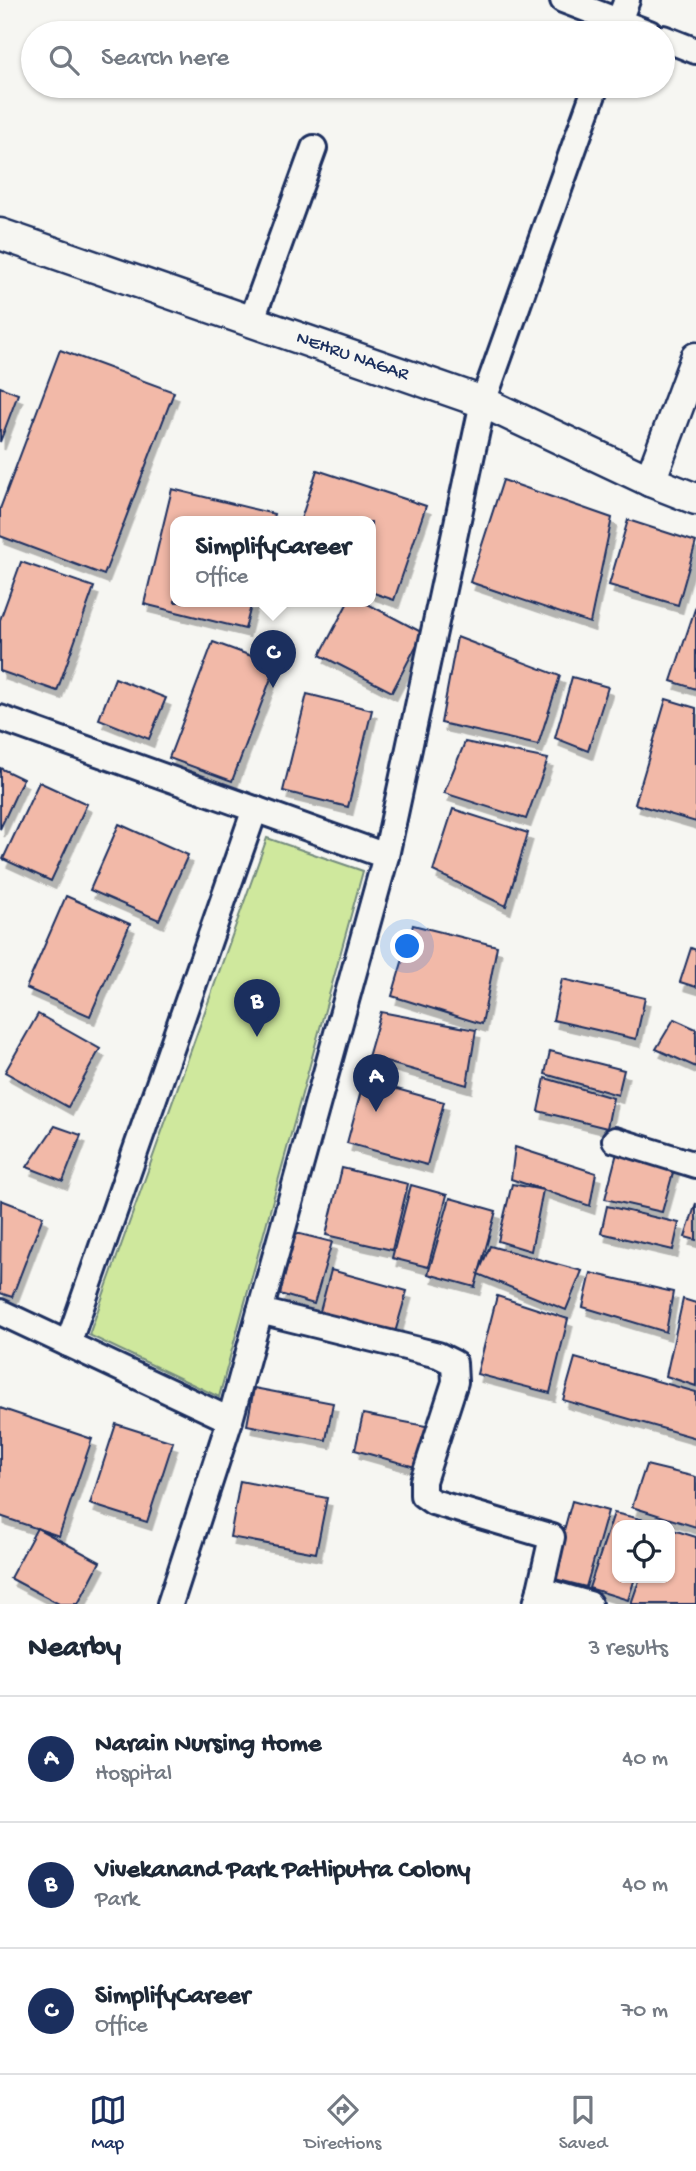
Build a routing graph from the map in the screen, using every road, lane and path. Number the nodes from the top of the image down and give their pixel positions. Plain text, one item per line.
1 (563, 0) edge
2 (620, 18) edge
3 (675, 43) edge
4 (696, 51) edge
5 (592, 98) edge
6 (314, 148) dead end
7 (0, 234) edge
8 (251, 322) junction
9 (696, 358) edge
10 (483, 402) junction
11 (650, 481) junction
12 (696, 499) edge
13 (0, 718) edge
14 (255, 809) junction
15 (386, 856) junction
16 (615, 1140) dead end
17 (696, 1165) edge
18 (260, 1311) junction
19 (0, 1312) edge
20 (68, 1344) junction
21 (230, 1420) junction
22 (538, 1597) edge
23 (170, 1604) edge
24 (589, 1604) edge

1 - 2 street
3 - 4 street
5 - 10 street
6 - 8 street
7 - 8 street, NEHRU NAGAR
8 - 10 street, NEHRU NAGAR
9 - 11 street
10 - 11 street, NEHRU NAGAR
10 - 15 street
11 - 12 street, NEHRU NAGAR
13 - 14 street
14 - 15 street
14 - 20 street
15 - 18 street
16 - 17 street
18 - 21 street
18 - 22 street
19 - 20 street
20 - 21 street
21 - 23 street
22 - 24 street

